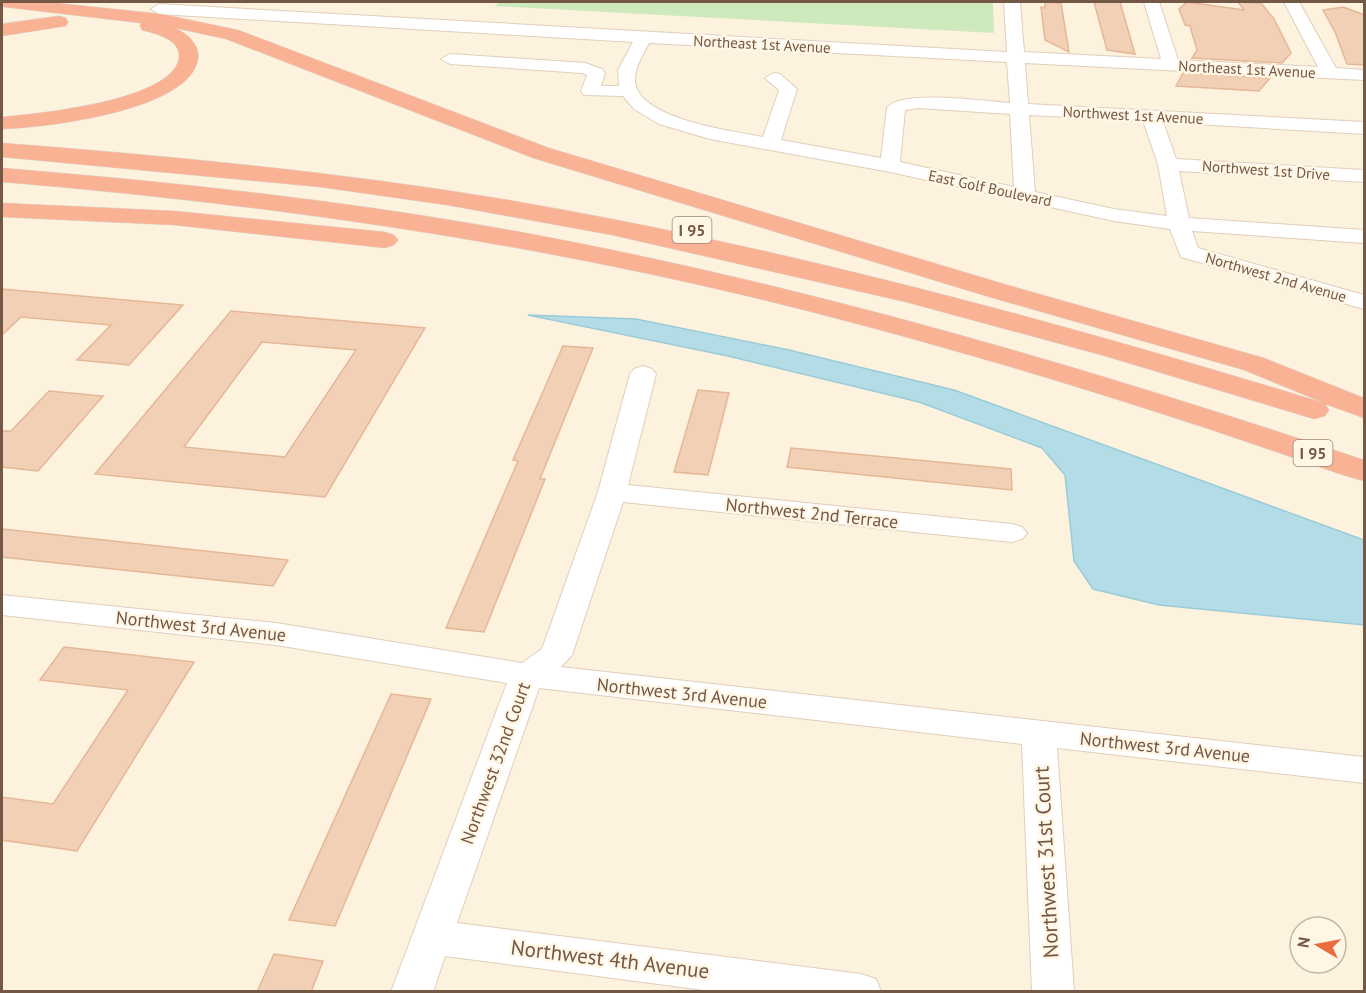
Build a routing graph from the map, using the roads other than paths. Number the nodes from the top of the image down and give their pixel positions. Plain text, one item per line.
1 (4, 2) edge
2 (1012, 2) edge
3 (1152, 2) edge
4 (1292, 2) edge
5 (159, 9) dead end
6 (2, 10) edge
7 (99, 14) junction
8 (2, 30) edge
9 (644, 38) junction
10 (1017, 57) junction
11 (450, 59) dead end
12 (1171, 65) junction
13 (1330, 73) junction
14 (1365, 75) edge
15 (774, 78) dead end
16 (628, 91) junction
17 (1019, 108) junction
18 (1151, 116) junction
19 (2, 123) edge
20 (1365, 128) edge
21 (2, 140) edge
22 (771, 143) junction
23 (2, 150) edge
24 (1167, 164) junction
25 (2, 165) edge
26 (890, 166) junction
27 (2, 175) edge
28 (1365, 176) edge
29 (2, 192) edge
30 (1024, 194) junction
31 (2, 210) edge
32 (1179, 224) junction
33 (1365, 236) edge
34 (393, 241) junction
35 (1365, 302) edge
36 (644, 374) dead end
37 (1365, 410) edge
38 (1365, 426) edge
39 (1261, 436) junction
40 (1365, 453) edge
41 (1365, 471) edge
42 (612, 492) junction
43 (1012, 533) dead end
44 (2, 605) edge
45 (527, 675) junction
46 (1038, 733) junction
47 (1365, 770) edge
48 (432, 937) junction
49 (412, 992) edge
50 (861, 992) edge
51 (1053, 992) edge

1 - 7 highway
2 - 10 street
3 - 12 street
4 - 13 street
5 - 9 street, Northeast 1st Avenue
6 - 7 highway
7 - 37 highway
8 - 19 highway
9 - 10 street, Northeast 1st Avenue
9 - 16 street
10 - 12 street, Northeast 1st Avenue
10 - 17 street
11 - 16 street
12 - 13 street, Northeast 1st Avenue
13 - 14 street, Northeast 1st Avenue
15 - 22 street
16 - 22 street, East Golf Boulevard
17 - 18 street, Northwest 1st Avenue
17 - 26 street, Northwest 1st Avenue
17 - 30 street
18 - 20 street, Northwest 1st Avenue
18 - 24 street
21 - 37 highway, I 95
22 - 26 street, East Golf Boulevard
23 - 38 highway
24 - 28 street, Northwest 1st Drive
24 - 32 street
25 - 40 highway
26 - 30 street, East Golf Boulevard
27 - 39 highway, I 95
29 - 34 highway
30 - 32 street, East Golf Boulevard
31 - 34 highway
32 - 33 street, East Golf Boulevard
32 - 35 street, Northwest 2nd Avenue
34 - 39 highway
36 - 42 street, Northwest 32nd Court
39 - 41 highway, I 95
42 - 43 street, Northwest 2nd Terrace
42 - 45 street, Northwest 32nd Court
44 - 45 street, Northwest 3rd Avenue
45 - 46 street, Northwest 3rd Avenue
45 - 48 street, Northwest 32nd Court
46 - 47 street, Northwest 3rd Avenue
46 - 51 street, Northwest 31st Court
48 - 49 street, Northwest 32nd Court
48 - 50 street, Northwest 4th Avenue

